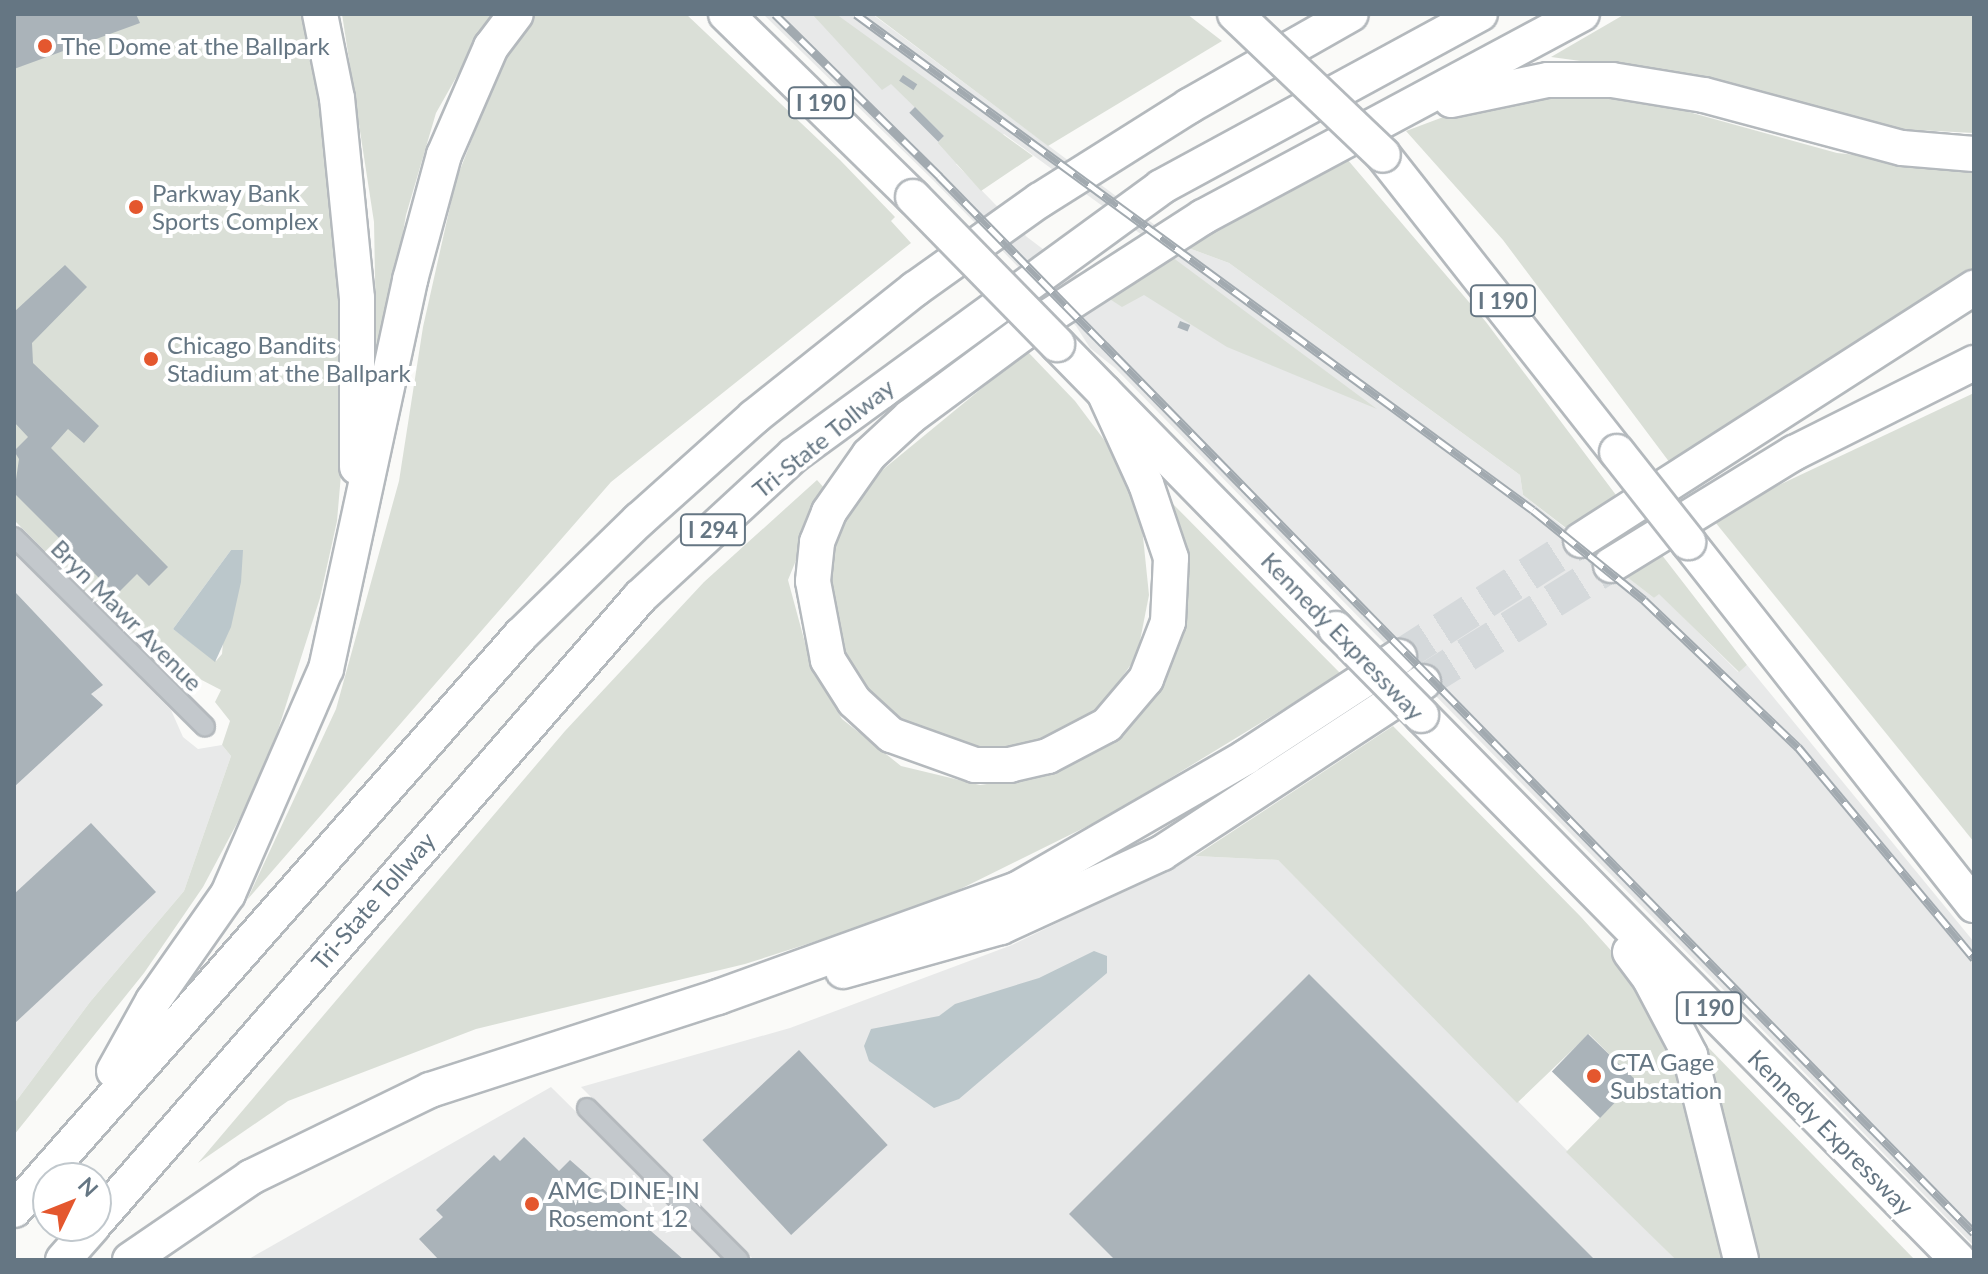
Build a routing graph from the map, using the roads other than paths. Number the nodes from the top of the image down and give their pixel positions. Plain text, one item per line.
1 (320, 14) edge
2 (516, 14) edge
3 (726, 14) edge
4 (1235, 14) edge
5 (1351, 14) edge
6 (1480, 14) edge
7 (1582, 14) edge
8 (1400, 114) junction
9 (1974, 154) edge
10 (1974, 288) edge
11 (1974, 313) edge
12 (1862, 359) junction
13 (1974, 363) edge
14 (1104, 392) junction
15 (14, 537) edge
16 (1581, 540) tunnel mouth
17 (357, 541) junction
18 (1611, 565) tunnel mouth
19 (1399, 657) tunnel mouth
20 (1423, 682) tunnel mouth
21 (205, 727) dead end
22 (1460, 756) junction
23 (1974, 905) edge
24 (718, 997) junction
25 (587, 1108) dead end
26 (83, 1127) junction
27 (112, 1203) edge
28 (14, 1210) edge
29 (78, 1242) edge
30 (63, 1260) edge
31 (130, 1260) edge
32 (739, 1260) edge
33 (1741, 1260) edge
34 (1958, 1260) edge

1 - 17 highway
2 - 17 highway
3 - 14 highway, Kennedy Expressway / I 190, bridge
4 - 23 highway, I 190, bridge
5 - 26 highway, I 294
6 - 27 highway, Tri-State Tollway / I 294
7 - 8 highway
8 - 9 highway
8 - 14 highway
10 - 12 highway
11 - 12 highway
12 - 16 highway
13 - 18 highway
14 - 22 highway, Kennedy Expressway / I 190, bridge
15 - 21 street, Bryn Mawr Avenue
17 - 26 highway
19 - 24 highway
20 - 24 highway
22 - 33 highway
22 - 34 highway, Kennedy Expressway / I 190
24 - 31 highway
25 - 32 street
26 - 28 highway, I 294
29 - 30 highway, Tri-State Tollway / I 294

